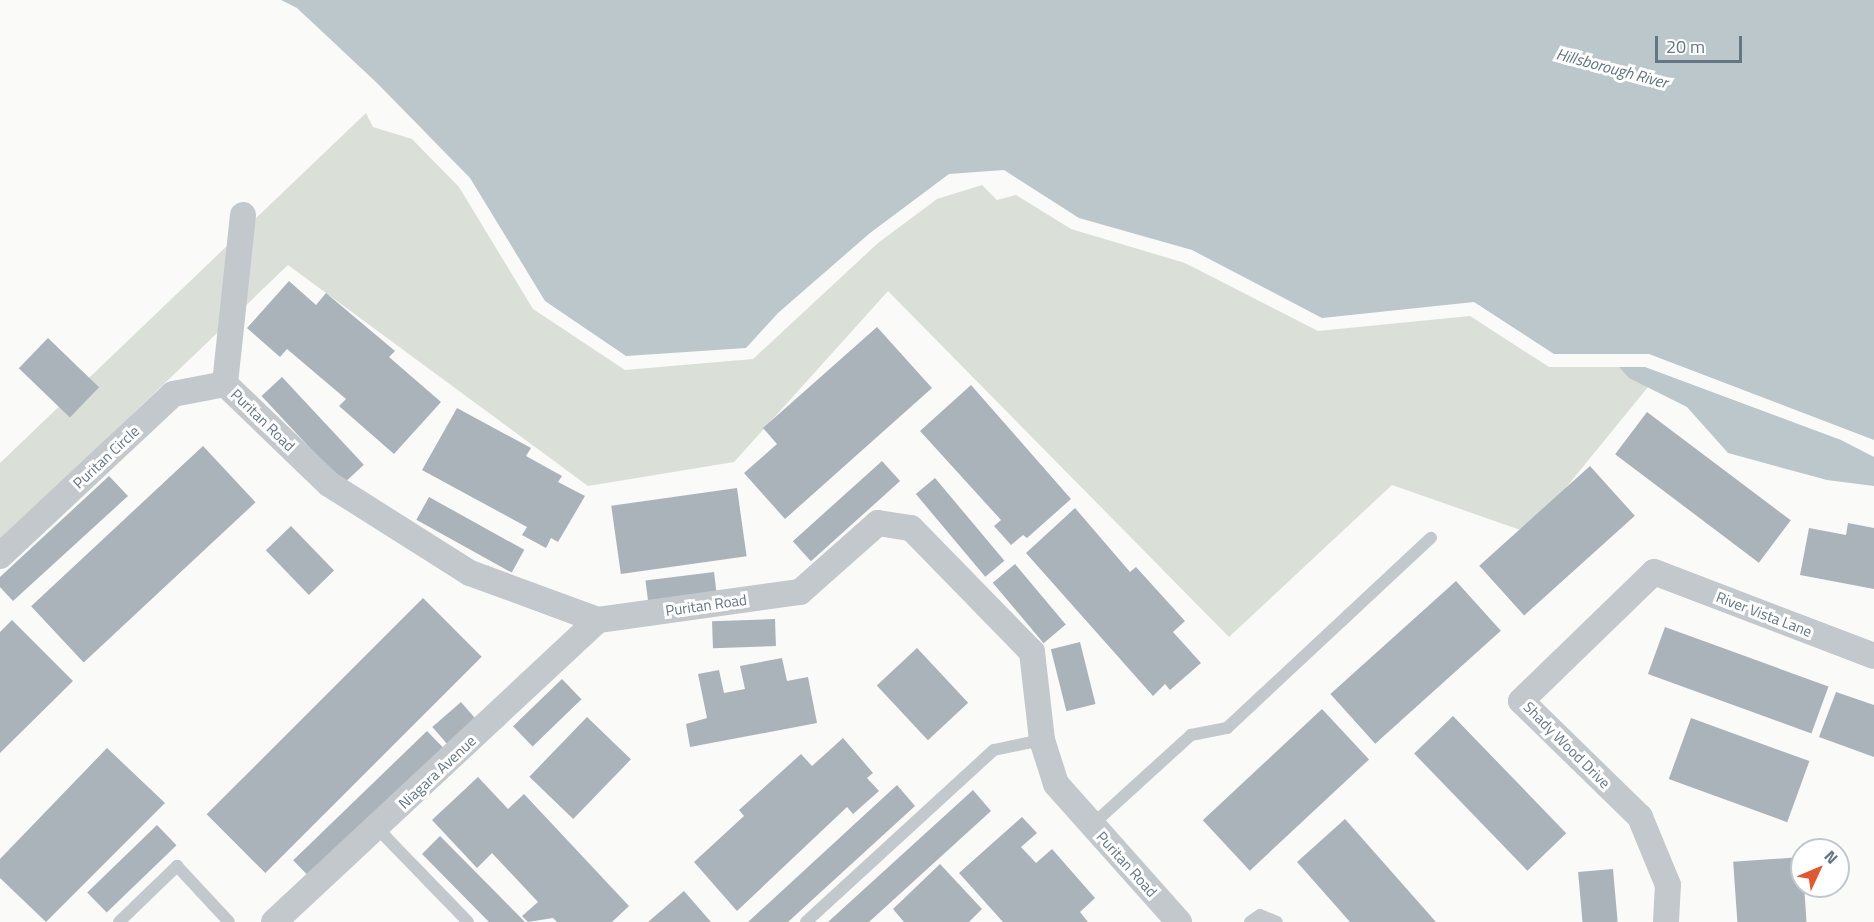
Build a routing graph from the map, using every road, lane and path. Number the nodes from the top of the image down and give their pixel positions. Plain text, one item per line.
1 (243, 215) dead end
2 (225, 384) junction
3 (1431, 538) dead end
4 (0, 556) edge
5 (1654, 572) joint
6 (598, 620) junction
7 (1874, 656) edge
8 (1042, 740) junction
9 (1092, 825) junction
10 (378, 829) junction
11 (119, 922) edge
12 (229, 922) edge
13 (274, 922) edge
14 (468, 922) edge
15 (806, 922) edge
16 (1179, 922) edge
17 (1250, 922) edge
18 (1276, 922) edge
19 (1666, 922) edge

1 - 2 street, Puritan Road
2 - 4 street, Puritan Circle
2 - 6 street, Puritan Road
3 - 9 lane
5 - 7 street, River Vista Lane
5 - 19 street, Shady Wood Drive
6 - 8 street, Puritan Road
6 - 10 street, Niagara Avenue
8 - 9 street, Puritan Road
8 - 15 lane
9 - 16 street, Puritan Road
10 - 13 street, Niagara Avenue
10 - 14 lane
11 - 12 lane
17 - 18 lane

